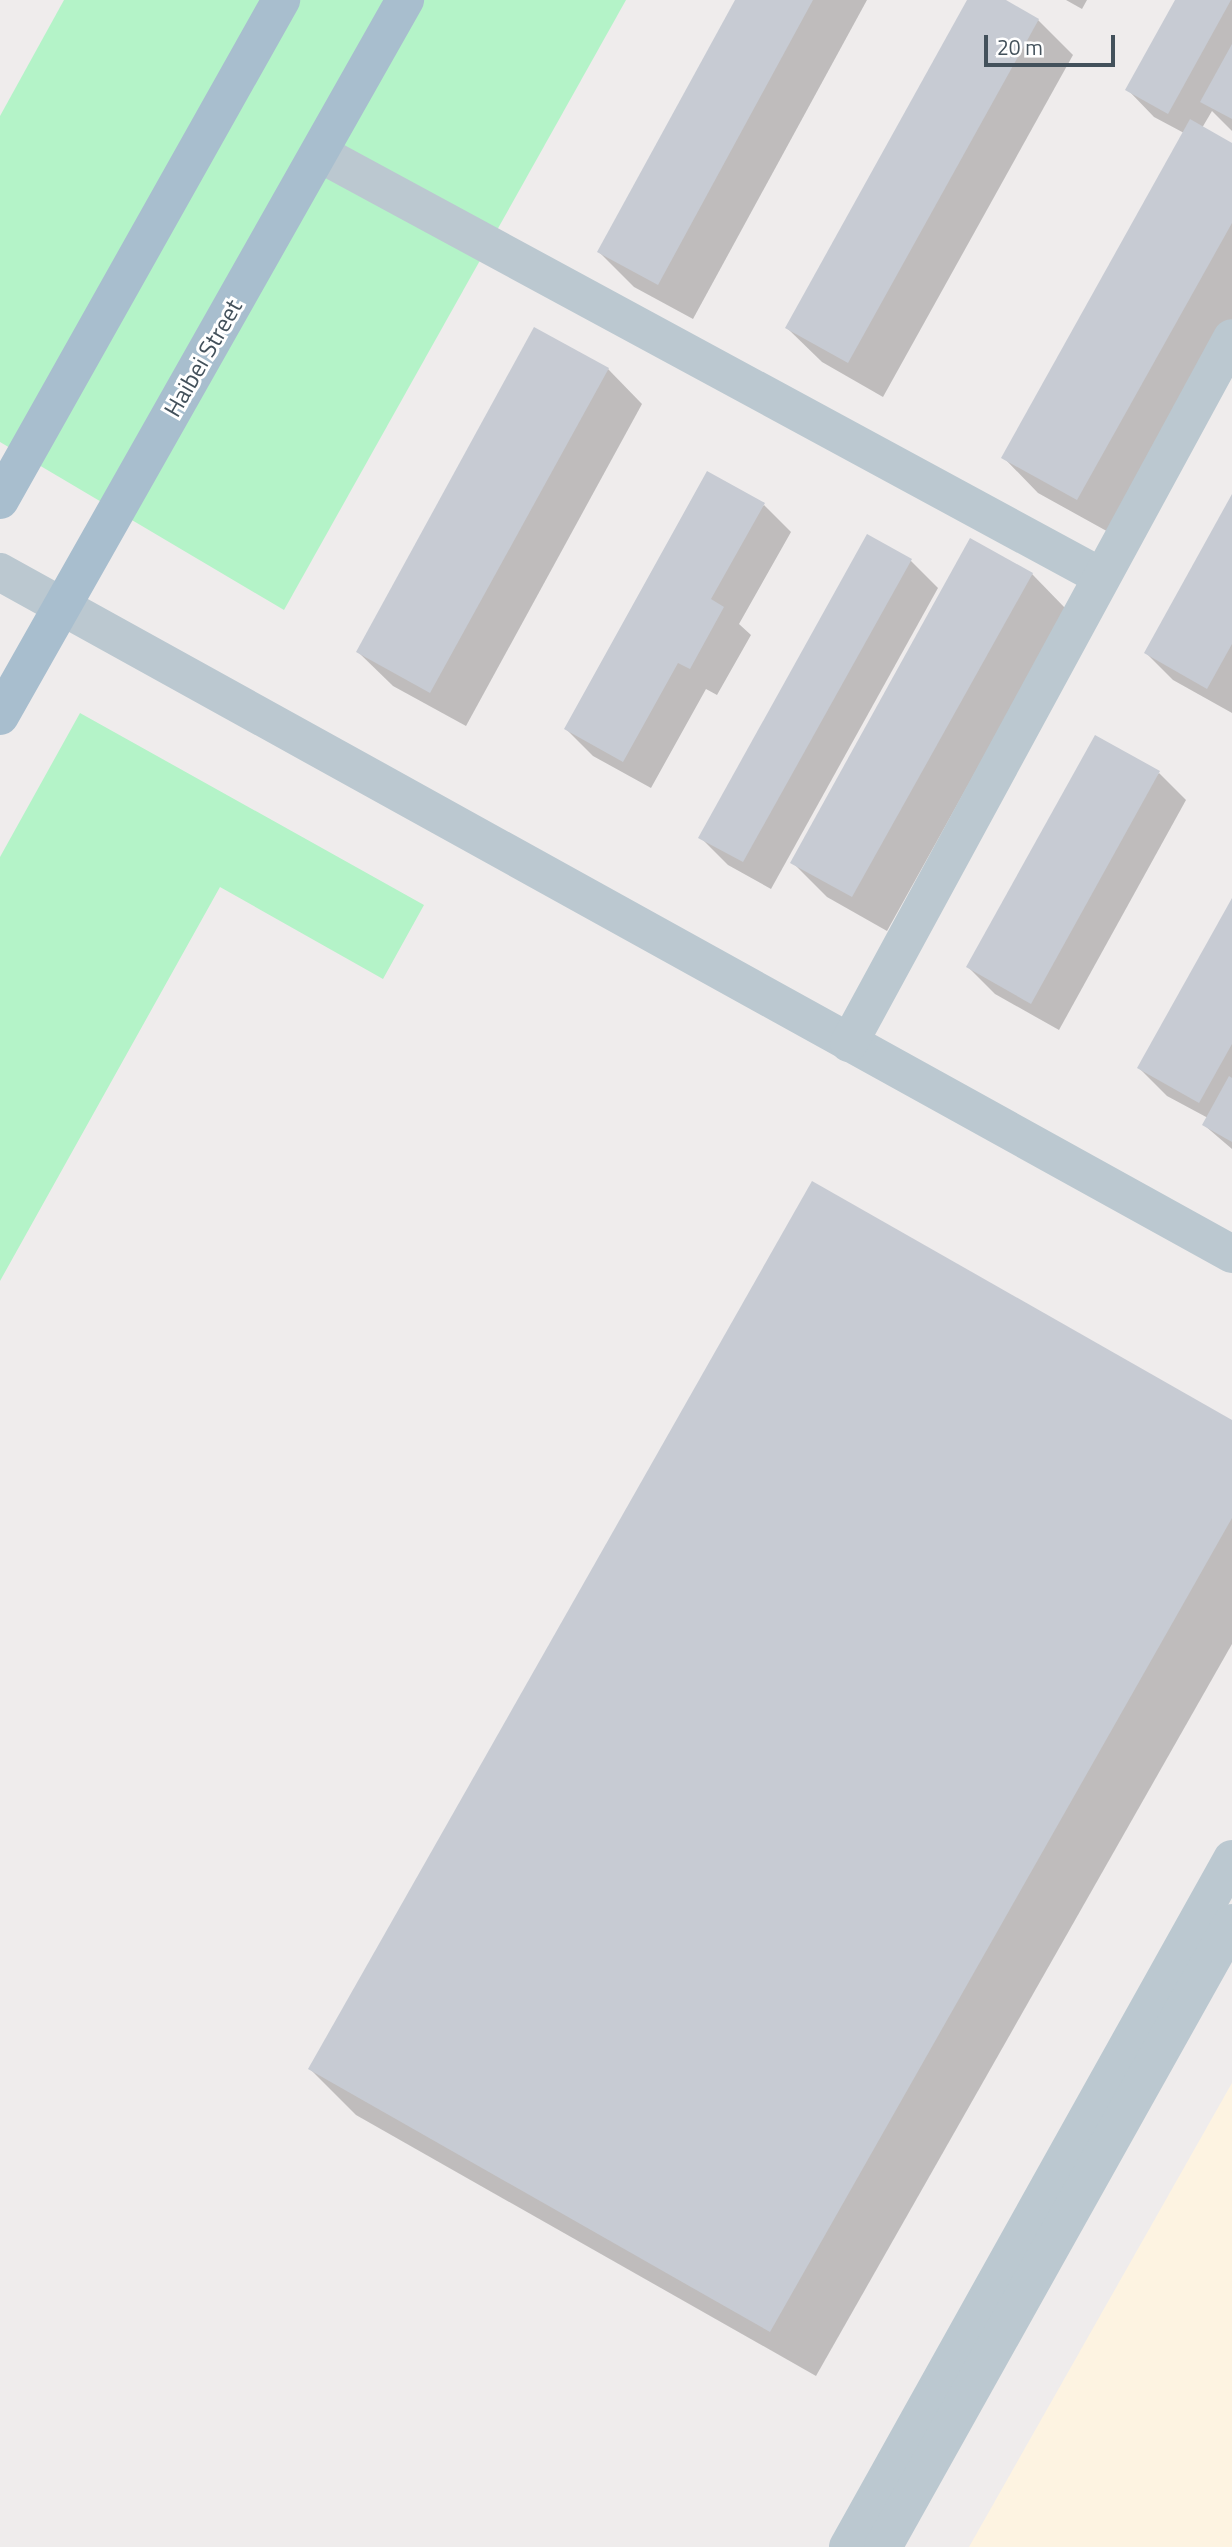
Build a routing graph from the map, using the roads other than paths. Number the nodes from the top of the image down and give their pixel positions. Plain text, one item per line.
1 (281, 0) edge
2 (405, 0) edge
3 (319, 153) junction
4 (1232, 338) edge
5 (0, 500) edge
6 (0, 572) edge
7 (1102, 577) junction
8 (62, 605) junction
9 (0, 716) edge
10 (849, 1043) junction
11 (1232, 1254) edge
12 (1232, 1859) edge
13 (1232, 1923) edge
14 (848, 2547) edge
15 (883, 2547) edge

1 - 5 main road
2 - 3 main road, Haibei Street
3 - 7 street
3 - 8 main road, Haibei Street
4 - 7 street
6 - 8 street
7 - 10 street
8 - 9 main road, Haibei Street
8 - 10 street
10 - 11 street
12 - 14 street
13 - 15 street

